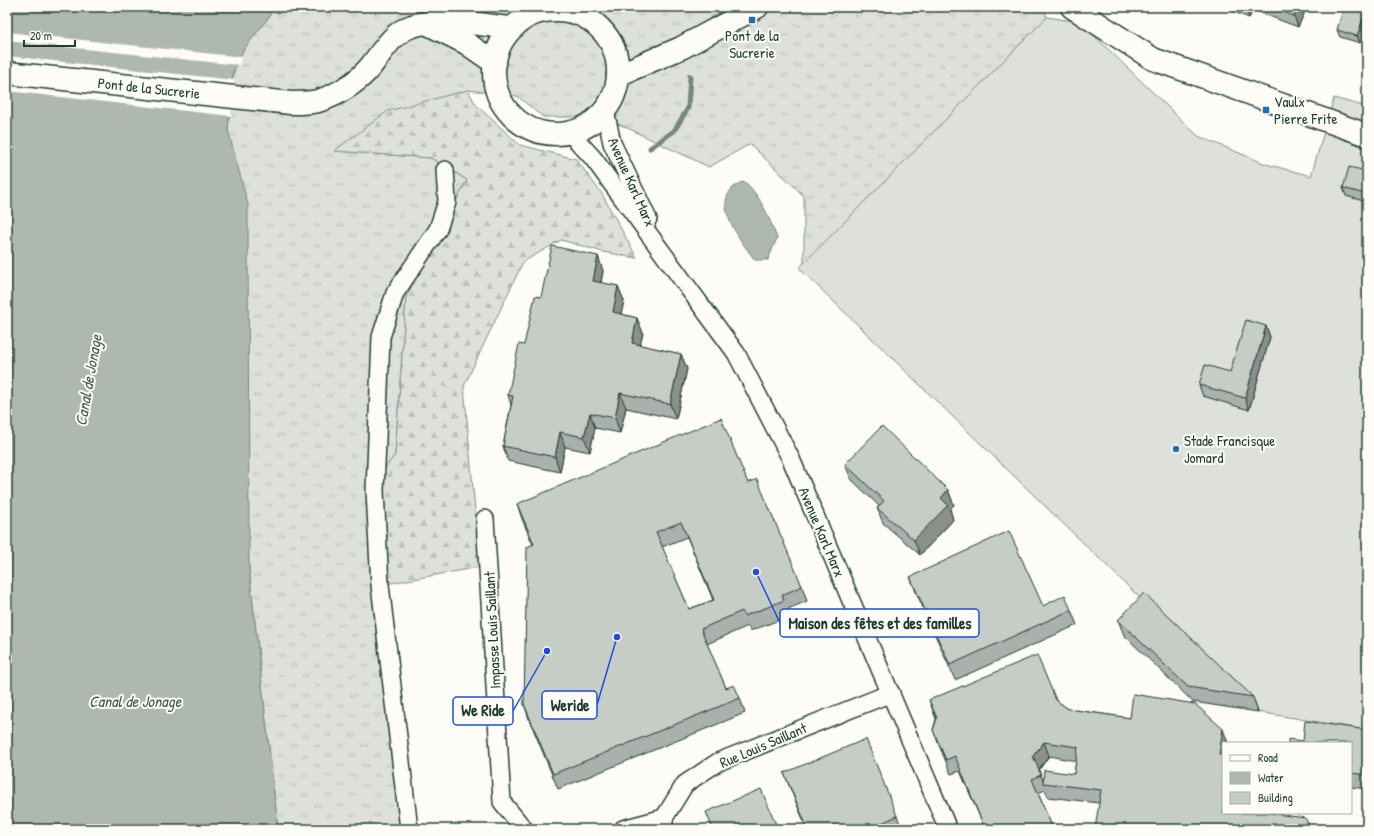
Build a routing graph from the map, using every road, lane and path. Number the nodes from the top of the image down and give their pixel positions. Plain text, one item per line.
1 (757, 7) edge
2 (1072, 7) edge
3 (544, 9) edge
4 (581, 11) edge
5 (427, 23) junction
6 (512, 28) junction
7 (495, 63) junction
8 (7, 73) edge
9 (618, 75) junction
10 (605, 110) junction
11 (570, 132) junction
12 (1367, 135) edge
13 (445, 170) dead end
14 (663, 252) junction
15 (485, 519) dead end
16 (891, 693) junction
17 (664, 823) edge
18 (409, 829) edge
19 (524, 829) edge
20 (623, 829) edge
21 (948, 829) edge

1 - 9 main road
2 - 12 main road
3 - 4 main road
3 - 6 main road
4 - 9 main road
5 - 6 main road, Pont de la Sucrerie
5 - 7 main road
5 - 8 main road, Pont de la Sucrerie
6 - 7 main road
7 - 11 main road
9 - 10 main road
10 - 11 main road
10 - 14 street, Avenue Karl Marx
11 - 14 street, Avenue Karl Marx
13 - 18 street
14 - 16 street, Avenue Karl Marx
15 - 19 street, Impasse Louis Saillant
16 - 17 street, Rue Louis Saillant
16 - 21 street, Avenue Karl Marx
17 - 20 street

